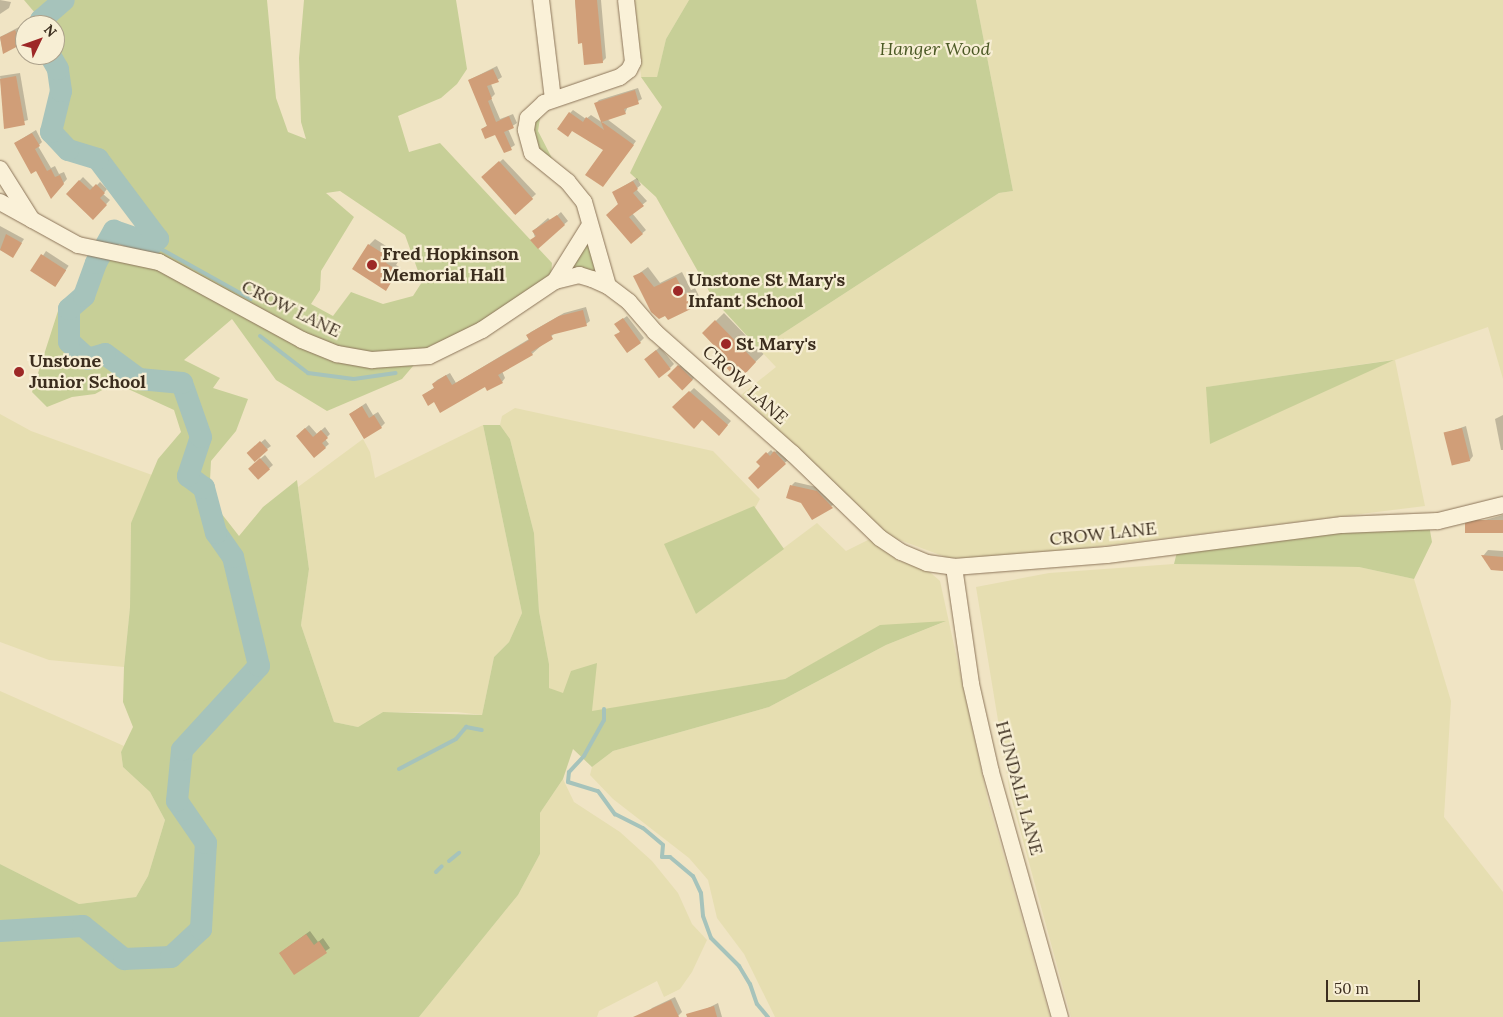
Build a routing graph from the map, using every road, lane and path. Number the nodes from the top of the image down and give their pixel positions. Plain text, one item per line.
1 (541, 0) edge
2 (626, 0) edge
3 (553, 99) junction
4 (0, 169) edge
5 (0, 202) edge
6 (32, 220) junction
7 (590, 225) junction
8 (555, 281) junction
9 (608, 286) junction
10 (1503, 505) edge
11 (954, 567) junction
12 (1060, 1017) edge

1 - 3 street
2 - 3 street
3 - 7 street
4 - 6 street
5 - 6 street, CROW LANE
6 - 8 street, CROW LANE
7 - 8 street
7 - 9 street
8 - 9 street, CROW LANE
9 - 11 street, CROW LANE
10 - 11 street, CROW LANE
11 - 12 street, HUNDALL LANE

